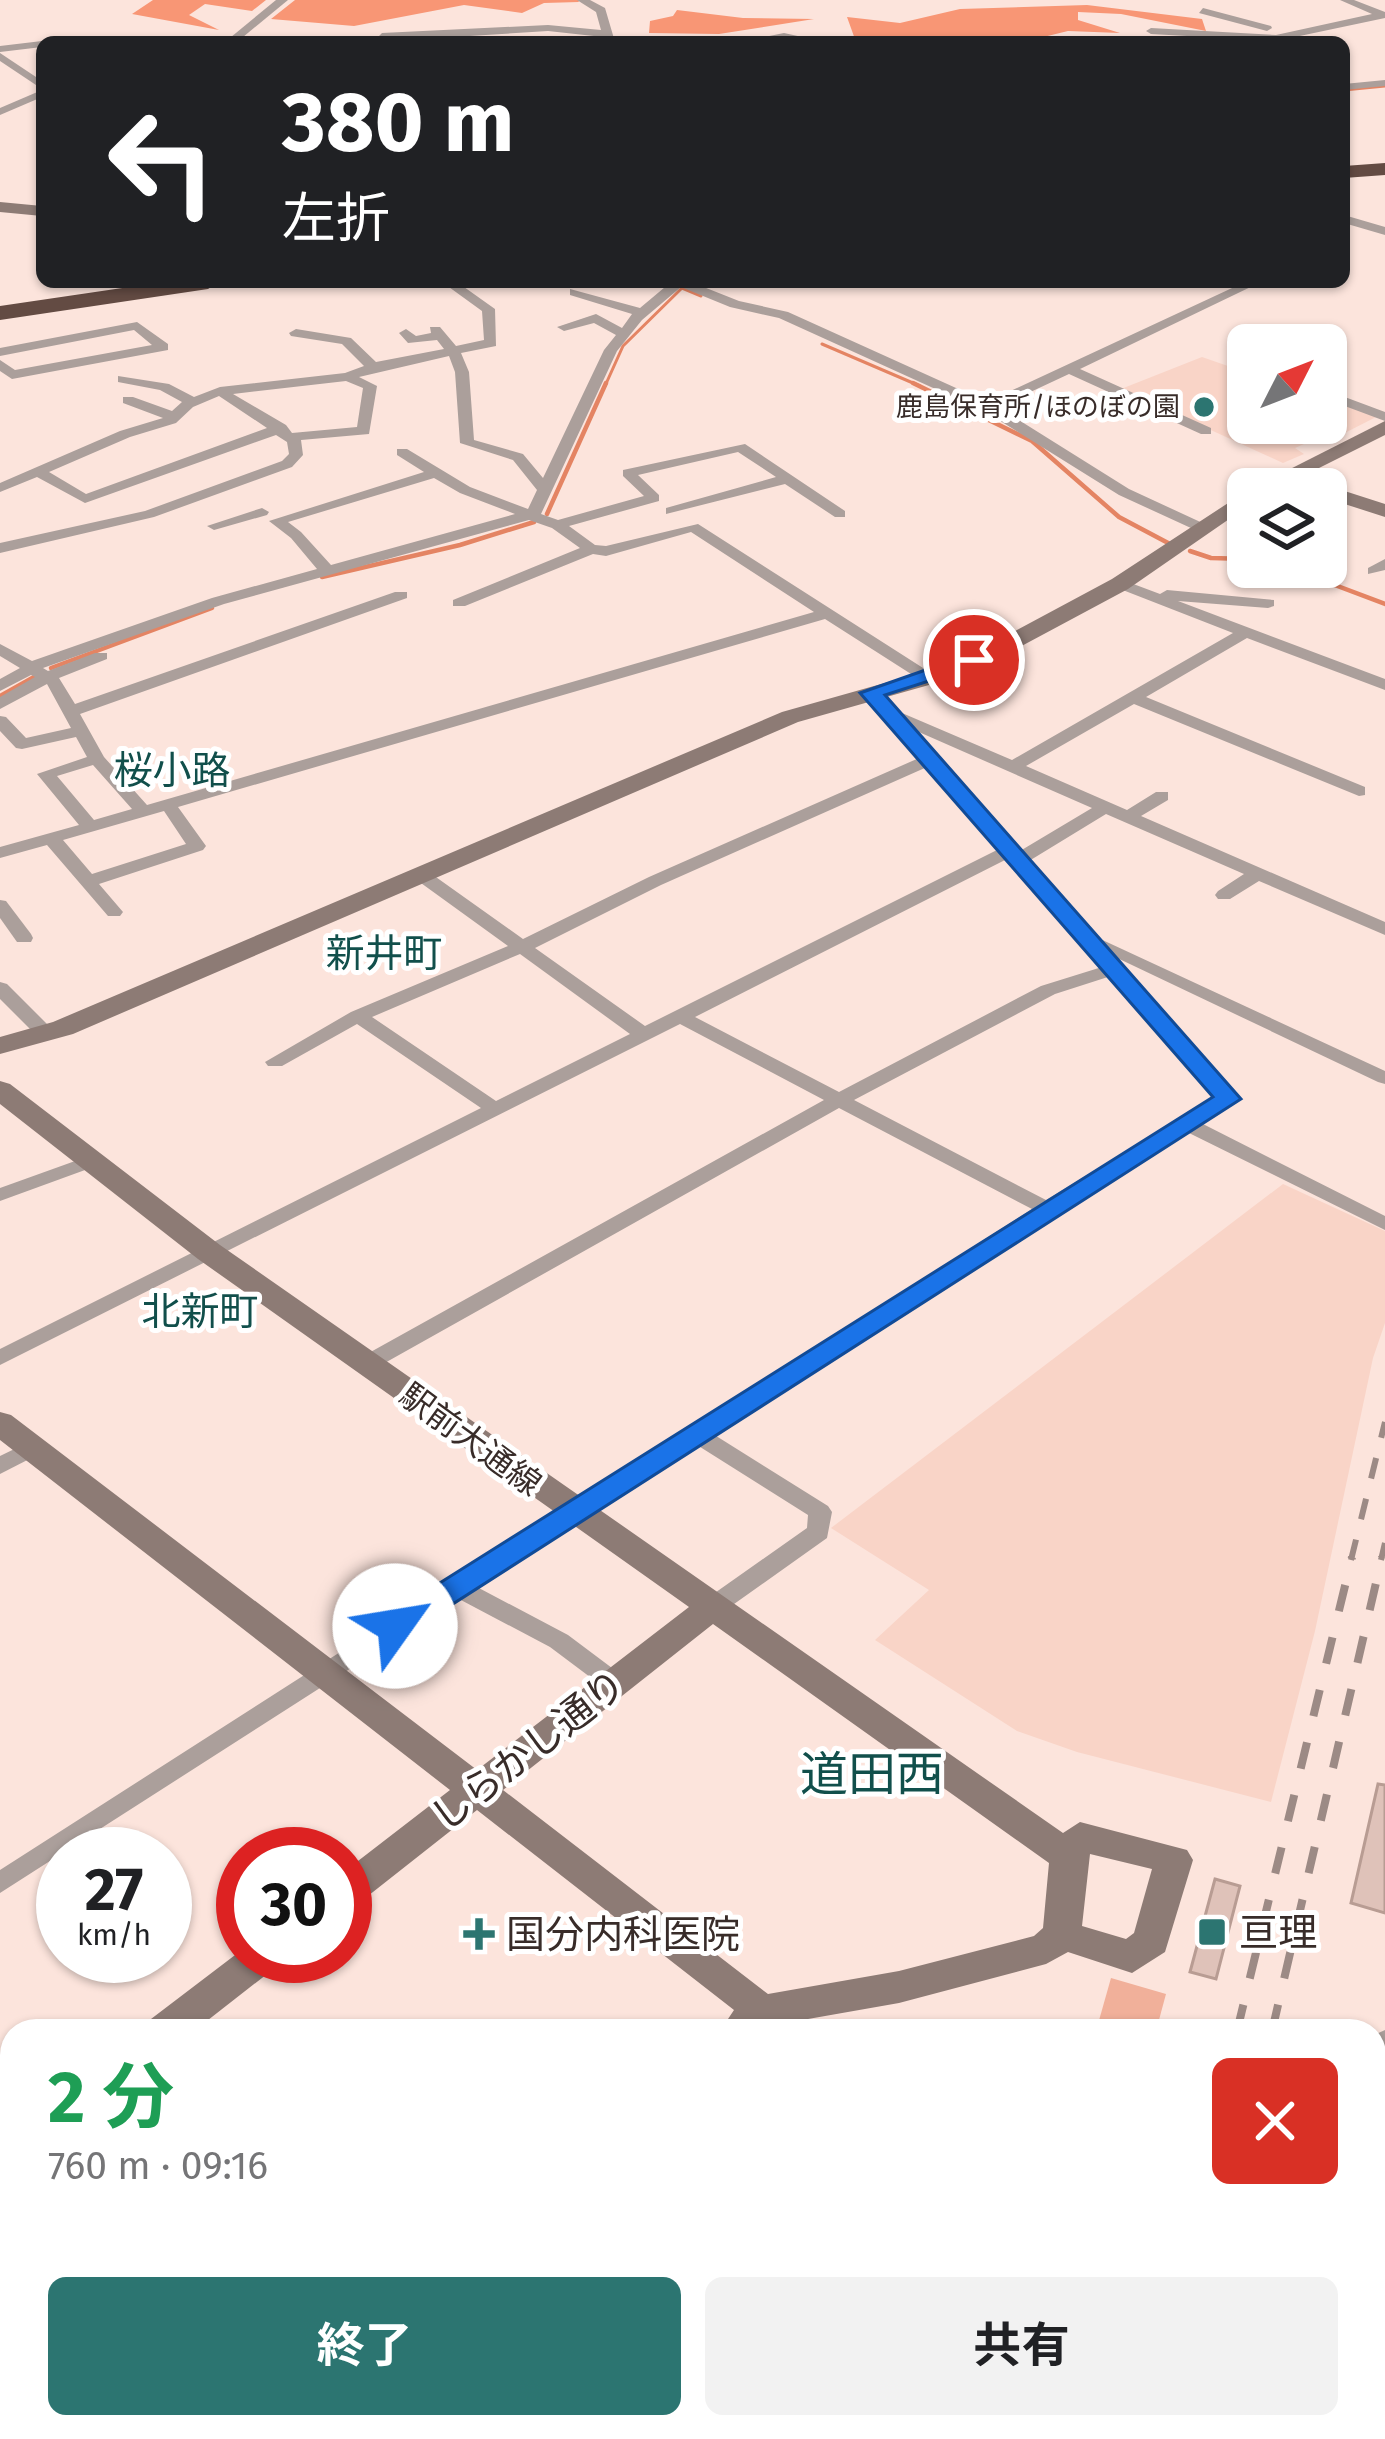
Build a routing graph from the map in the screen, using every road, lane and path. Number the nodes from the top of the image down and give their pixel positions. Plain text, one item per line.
1 (283, 0) edge
2 (581, 0) edge
3 (1345, 0) edge
4 (1203, 11) dead end
5 (1384, 15) edge
6 (1151, 31) dead end
7 (1290, 35) junction
8 (238, 36) edge
9 (382, 36) edge
10 (597, 36) edge
11 (608, 36) edge
12 (36, 45) edge
13 (0, 53) edge
14 (1385, 83) edge
15 (36, 85) edge
16 (1350, 86) edge
17 (36, 93) edge
18 (0, 112) edge
19 (1385, 169) edge
20 (1350, 172) edge
21 (0, 208) edge
22 (36, 211) edge
23 (1350, 221) edge
24 (1369, 226) junction
25 (1385, 231) edge
26 (1350, 235) edge
27 (168, 288) edge
28 (457, 288) edge
29 (672, 288) edge
30 (694, 288) edge
31 (1243, 288) edge
32 (575, 292) dead end
33 (0, 313) edge
34 (642, 313) junction
35 (564, 327) dead end
36 (296, 333) dead end
37 (406, 333) dead end
38 (623, 334) junction
39 (0, 352) edge
40 (454, 352) junction
41 (0, 364) edge
42 (373, 367) junction
43 (1070, 369) junction
44 (347, 377) junction
45 (123, 379) dead end
46 (220, 391) junction
47 (128, 400) dead end
48 (193, 402) junction
49 (1347, 402) edge
50 (987, 407) junction
51 (174, 417) junction
52 (1385, 417) edge
53 (1385, 427) edge
54 (1206, 431) dead end
55 (286, 433) junction
56 (402, 452) dead end
57 (1303, 468) edge
58 (40, 473) junction
59 (435, 473) junction
60 (783, 480) junction
61 (0, 488) edge
62 (545, 490) junction
63 (654, 498) junction
64 (1347, 498) edge
65 (85, 500) junction
66 (243, 500) dead end
67 (670, 511) junction
68 (1385, 511) edge
69 (1227, 512) edge
70 (839, 514) dead end
71 (269, 516) junction
72 (122, 520) junction
73 (546, 520) junction
74 (214, 526) dead end
75 (692, 527) junction
76 (1204, 529) junction
77 (0, 548) edge
78 (591, 549) junction
79 (326, 569) junction
80 (1120, 584) junction
81 (1146, 594) junction
82 (401, 596) dead end
83 (459, 603) dead end
84 (1268, 603) dead end
85 (828, 613) junction
86 (1246, 632) junction
87 (0, 649) edge
88 (41, 671) junction
89 (928, 678) junction
90 (1385, 685) edge
91 (0, 686) edge
92 (1133, 697) junction
93 (879, 702) junction
94 (0, 704) edge
95 (69, 712) junction
96 (0, 721) edge
97 (78, 731) junction
98 (97, 759) junction
99 (928, 760) junction
100 (1013, 766) junction
101 (1359, 791) dead end
102 (1162, 796) dead end
103 (168, 805) junction
104 (1105, 807) junction
105 (143, 812) junction
106 (1128, 817) junction
107 (90, 827) junction
108 (51, 838) junction
109 (0, 853) edge
110 (1014, 855) junction
111 (1258, 873) junction
112 (419, 874) junction
113 (88, 881) junction
114 (1224, 895) dead end
115 (0, 905) edge
116 (114, 912) dead end
117 (1385, 929) edge
118 (1086, 937) junction
119 (24, 938) dead end
120 (523, 947) junction
121 (1115, 969) junction
122 (0, 988) edge
123 (358, 1016) junction
124 (679, 1016) junction
125 (642, 1033) junction
126 (46, 1034) junction
127 (0, 1046) edge
128 (275, 1062) dead end
129 (1385, 1078) edge
130 (0, 1090) edge
131 (842, 1098) junction
132 (494, 1109) junction
133 (1184, 1123) junction
134 (89, 1162) junction
135 (0, 1195) edge
136 (1047, 1209) junction
137 (1385, 1224) edge
138 (209, 1252) junction
139 (0, 1358) edge
140 (366, 1364) junction
141 (0, 1423) edge
142 (696, 1434) junction
143 (33, 1448) junction
144 (0, 1466) edge
145 (573, 1512) junction
146 (457, 1587) junction
147 (711, 1608) junction
148 (324, 1672) junction
149 (615, 1683) junction
150 (478, 1790) junction
151 (1069, 1857) junction
152 (372, 1871) edge
153 (0, 1882) edge
154 (1062, 1935) junction
155 (227, 1983) edge
156 (181, 2019) edge
157 (754, 2019) edge
158 (779, 2019) edge

1 - 8 street
2 - 11 street
3 - 5 street
4 - 7 street
5 - 7 street
6 - 7 street
9 - 10 street
12 - 13 street
13 - 15 street
14 - 16 street
17 - 18 street
19 - 20 highway
21 - 22 street
23 - 24 street
24 - 25 street
24 - 26 street
27 - 33 highway
28 - 40 street
29 - 34 street
30 - 50 street
31 - 43 street
32 - 34 street
34 - 38 street
35 - 38 street
36 - 42 street
37 - 40 street
38 - 62 street
39 - 41 street
40 - 42 street
40 - 62 street
42 - 44 street
43 - 50 street
43 - 54 street
44 - 46 street
44 - 55 street
45 - 48 street
46 - 48 street
46 - 55 street
47 - 51 street
48 - 51 street
49 - 52 street
50 - 76 street
51 - 58 street
53 - 57 street
55 - 65 street
55 - 72 street
56 - 59 street
58 - 61 street
58 - 65 street
59 - 71 street
59 - 73 street
60 - 63 street
60 - 67 street
60 - 70 street
62 - 73 street
63 - 67 street
63 - 73 street
64 - 68 street
65 - 72 street
66 - 71 street
67 - 75 street
69 - 76 street
71 - 74 street
71 - 79 street
72 - 77 street
73 - 78 street
73 - 79 street
73 - 88 street
75 - 78 street
75 - 85 street
76 - 80 street
78 - 83 street
79 - 88 street
80 - 81 street
80 - 89 street
81 - 84 street
81 - 86 street
82 - 95 street
85 - 89 street
85 - 103 street
86 - 90 street
86 - 92 street
87 - 88 street
88 - 91 street
88 - 94 street
88 - 95 street
89 - 93 street
92 - 100 street
92 - 101 street
93 - 99 street
93 - 100 street
93 - 112 street
95 - 97 street
96 - 97 street
97 - 98 street
98 - 105 street
98 - 107 street
99 - 110 street
99 - 120 street
100 - 104 street
102 - 106 street
103 - 105 street
103 - 113 street
104 - 106 street
104 - 110 street
105 - 107 street
106 - 111 street
107 - 108 street
108 - 109 street
108 - 113 street
110 - 118 street
110 - 124 street
111 - 114 street
111 - 117 street
112 - 120 street
112 - 126 street
113 - 116 street
115 - 119 street
118 - 121 street
118 - 129 street
120 - 123 street
120 - 125 street
121 - 131 street
121 - 133 street
122 - 126 street
123 - 128 street
123 - 132 street
124 - 125 street
124 - 131 street
125 - 132 street
126 - 127 street
130 - 134 street, 駅前大通線
131 - 136 street
131 - 140 street
132 - 138 street
133 - 136 street
133 - 137 street
134 - 135 street
134 - 138 street, 駅前大通線
136 - 142 street
138 - 139 street
138 - 140 street, 駅前大通線
140 - 145 street, 駅前大通線
141 - 143 street
142 - 145 street
142 - 147 street
143 - 144 street
143 - 148 street
145 - 146 street
145 - 147 street, 駅前大通線
146 - 148 street
146 - 149 street
147 - 149 street, しらかし通り
147 - 151 street, 駅前大通線
148 - 150 street
148 - 153 street
149 - 150 street, しらかし通り
150 - 152 street, しらかし通り
150 - 157 street
151 - 154 street
151 - 154 street
154 - 158 street
155 - 156 street

